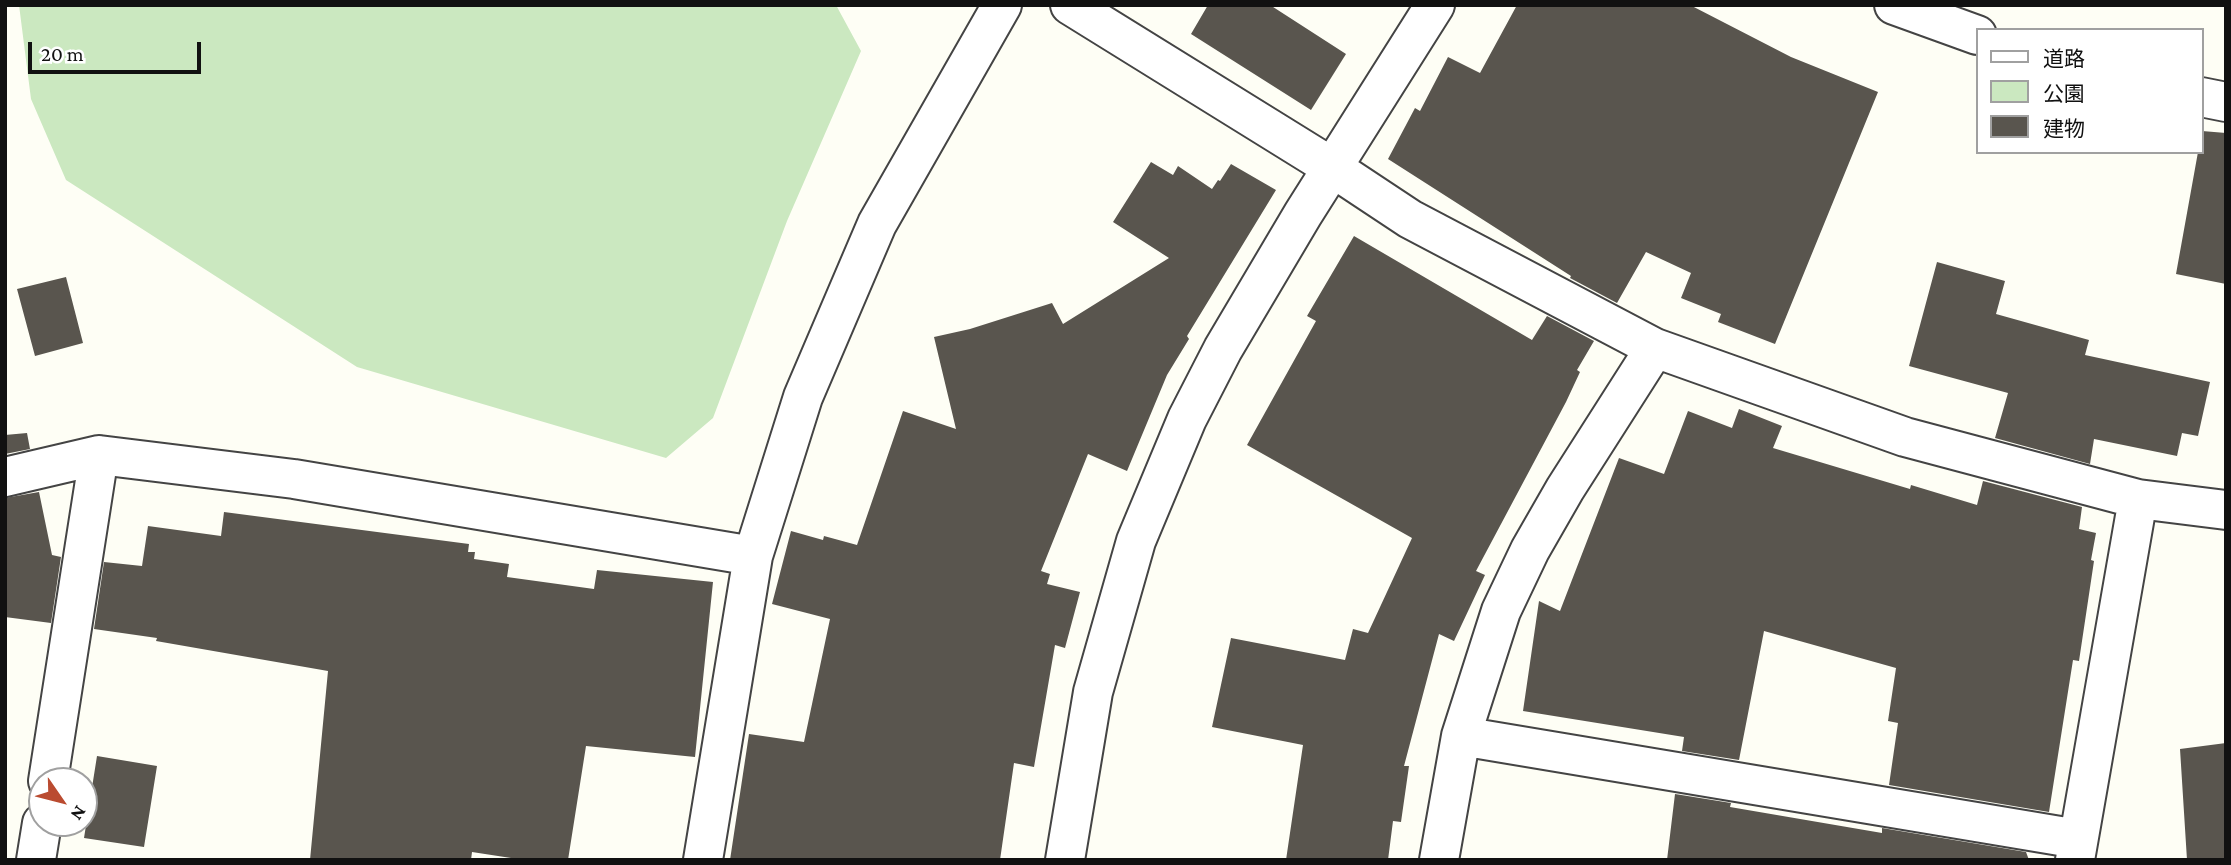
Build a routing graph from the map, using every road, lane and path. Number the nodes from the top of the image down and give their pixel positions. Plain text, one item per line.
1 (1002, 5) edge
2 (1070, 5) edge
3 (1435, 5) edge
4 (1894, 5) edge
5 (1976, 35) edge
6 (2203, 97) edge
7 (2226, 102) edge
8 (1332, 168) junction
9 (1656, 348) junction
10 (99, 455) junction
11 (5, 477) edge
12 (2138, 499) junction
13 (2226, 510) edge
14 (752, 556) junction
15 (1461, 736) junction
16 (50, 767) edge
17 (40, 837) edge
18 (2076, 849) edge
19 (36, 860) edge
20 (703, 860) edge
21 (1065, 860) edge
22 (1439, 860) edge

1 - 14 street
2 - 8 street
3 - 8 street
4 - 5 street
6 - 7 street
8 - 9 street
8 - 21 street
9 - 12 street
9 - 15 street
10 - 11 street
10 - 14 street
10 - 16 street
12 - 13 street
12 - 18 street
14 - 20 street
15 - 18 street
15 - 22 street
17 - 19 street

